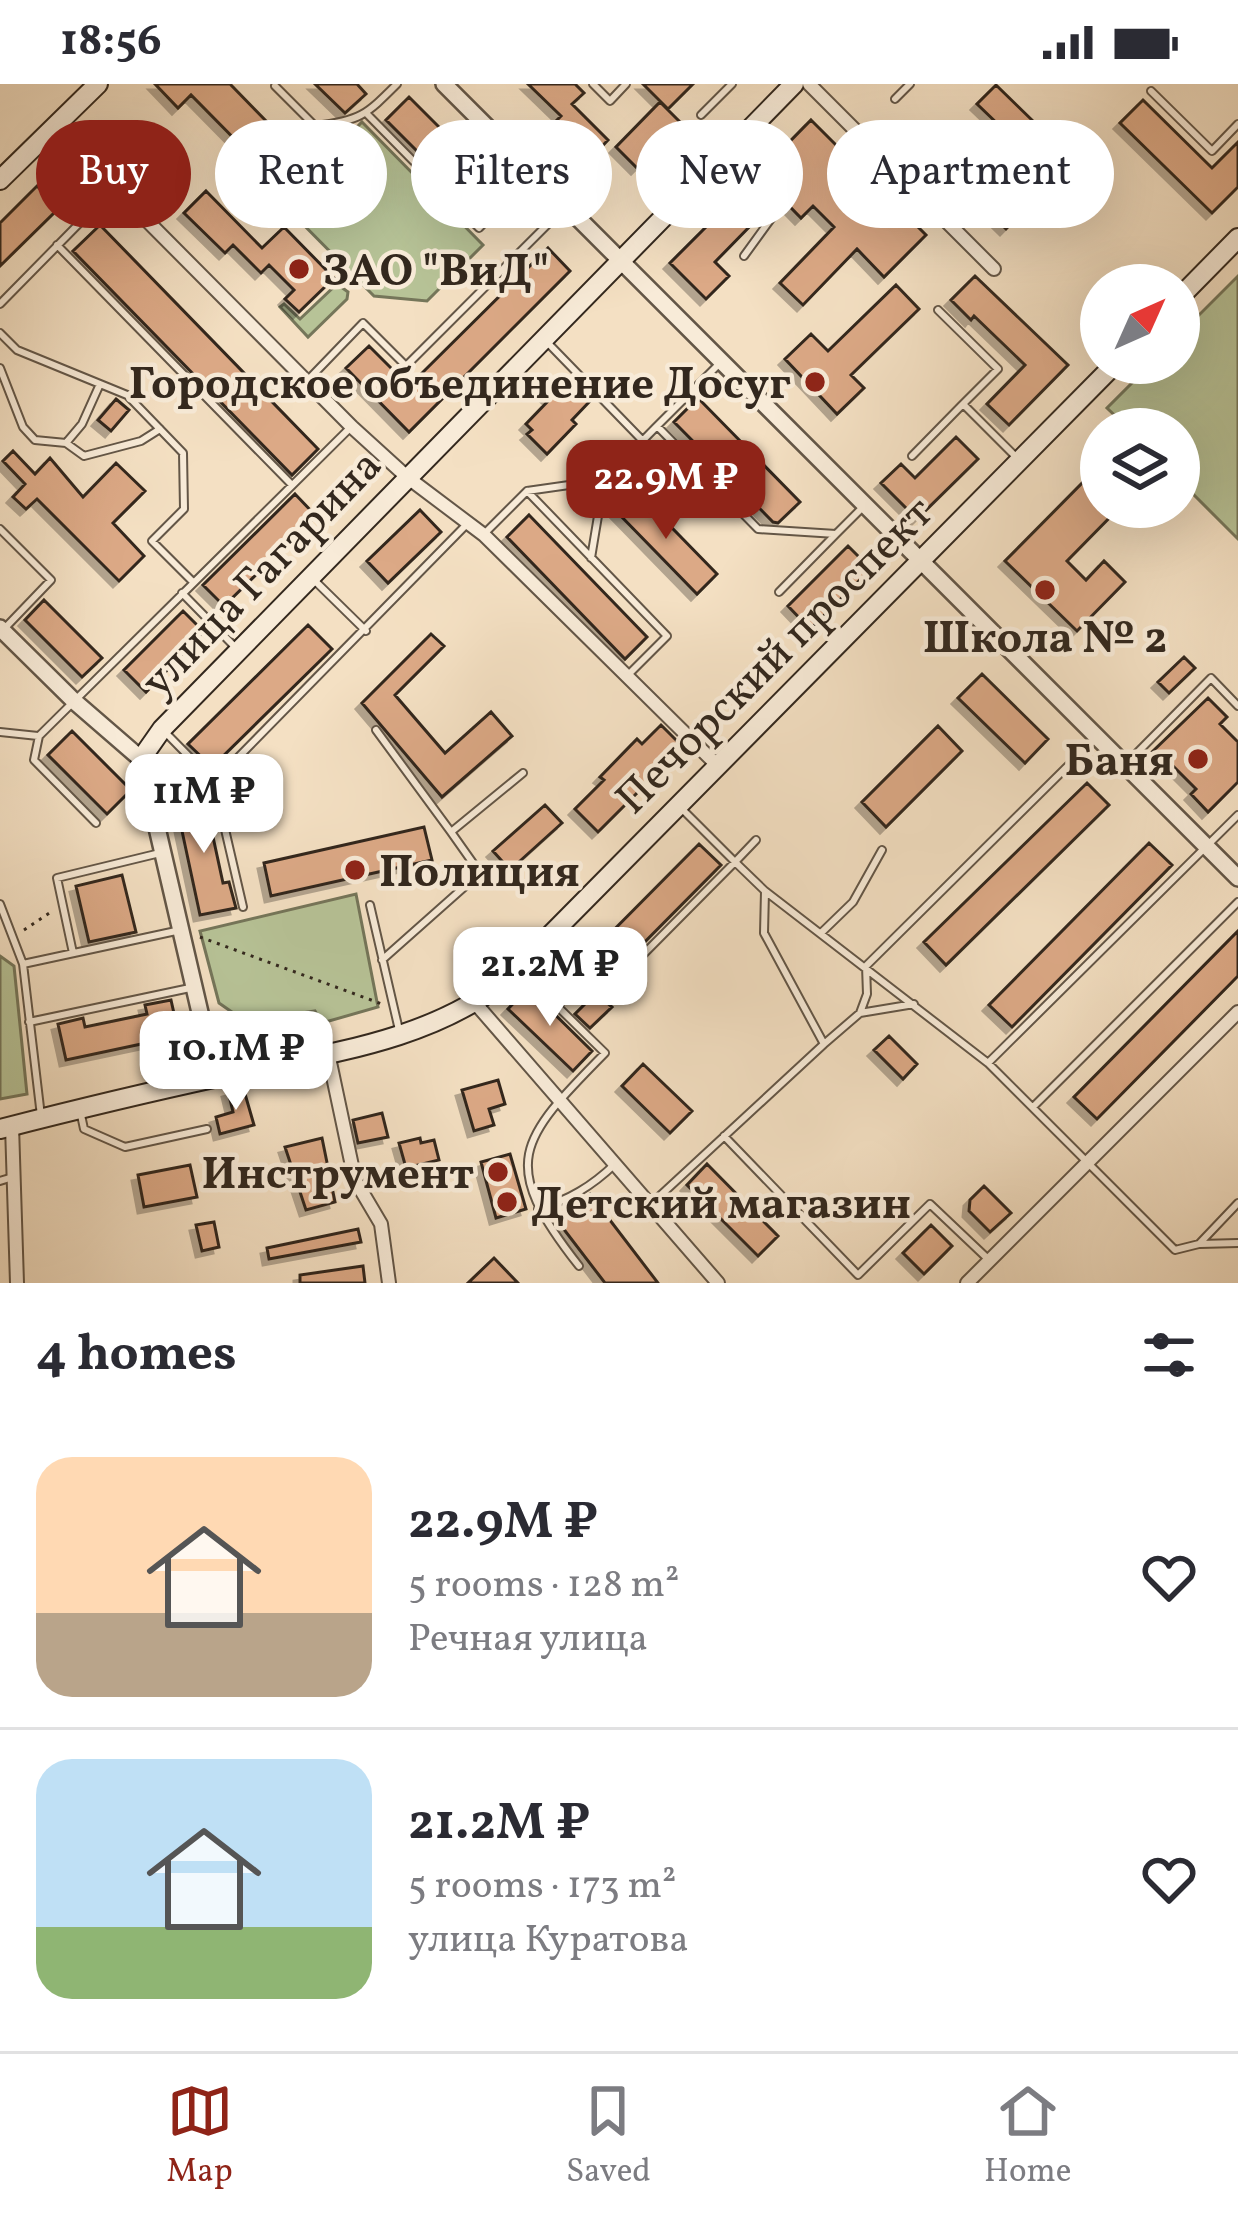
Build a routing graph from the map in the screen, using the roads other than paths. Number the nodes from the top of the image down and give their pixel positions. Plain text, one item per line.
1 (98, 84) edge
2 (397, 84) edge
3 (444, 84) edge
4 (593, 84) edge
5 (626, 84) edge
6 (732, 84) edge
7 (794, 84) edge
8 (808, 84) edge
9 (910, 84) edge
10 (275, 86) edge
11 (1151, 91) dead end
12 (896, 99) dead end
13 (367, 114) junction
14 (701, 115) dead end
15 (61, 120) edge
16 (480, 120) edge
17 (758, 120) edge
18 (1238, 124) edge
19 (36, 145) edge
20 (411, 159) edge
21 (0, 180) edge
22 (74, 228) edge
23 (155, 228) edge
24 (544, 228) edge
25 (587, 228) edge
26 (652, 228) edge
27 (765, 228) edge
28 (1238, 238) edge
29 (57, 245) junction
30 (744, 256) dead end
31 (619, 261) junction
32 (994, 269) dead end
33 (1200, 277) edge
34 (0, 304) edge
35 (938, 310) dead end
36 (0, 332) edge
37 (543, 338) junction
38 (721, 362) junction
39 (0, 368) edge
40 (307, 381) junction
41 (100, 384) junction
42 (1094, 384) edge
43 (963, 404) junction
44 (658, 426) junction
45 (352, 427) junction
46 (160, 429) junction
47 (643, 440) junction
48 (66, 442) junction
49 (912, 456) dead end
50 (1020, 460) junction
51 (406, 477) junction
52 (604, 480) junction
53 (292, 485) junction
54 (527, 491) junction
55 (864, 506) junction
56 (468, 523) junction
57 (0, 529) edge
58 (836, 534) junction
59 (484, 535) junction
60 (591, 558) junction
61 (920, 562) junction
62 (310, 577) junction
63 (194, 582) junction
64 (779, 592) dead end
65 (182, 593) junction
66 (1, 629) edge
67 (366, 632) junction
68 (238, 650) junction
69 (626, 676) junction
70 (74, 701) junction
71 (1238, 706) edge
72 (162, 729) junction
73 (376, 730) dead end
74 (0, 732) edge
75 (39, 736) junction
76 (1096, 737) junction
77 (141, 760) junction
78 (1125, 765) junction
79 (717, 766) junction
80 (524, 773) dead end
81 (214, 782) junction
82 (678, 805) junction
83 (1238, 815) edge
84 (97, 823) dead end
85 (452, 832) junction
86 (756, 840) dead end
87 (1205, 844) junction
88 (882, 850) dead end
89 (162, 852) junction
90 (735, 862) junction
91 (1238, 878) edge
92 (765, 891) junction
93 (1238, 902) edge
94 (0, 904) edge
95 (370, 905) dead end
96 (243, 907) dead end
97 (186, 932) junction
98 (821, 932) junction
99 (73, 952) junction
100 (382, 960) junction
101 (23, 964) junction
102 (866, 966) junction
103 (194, 988) junction
104 (476, 1004) junction
105 (914, 1004) junction
106 (1238, 1012) edge
107 (860, 1013) junction
108 (29, 1022) junction
109 (400, 1034) junction
110 (824, 1044) junction
111 (328, 1053) junction
112 (988, 1063) junction
113 (215, 1077) junction
114 (559, 1100) junction
115 (1033, 1107) junction
116 (80, 1112) junction
117 (42, 1120) junction
118 (6, 1127) edge
119 (207, 1129) dead end
120 (724, 1136) junction
121 (1089, 1161) junction
122 (615, 1164) junction
123 (7, 1179) edge
124 (1238, 1203) edge
125 (650, 1204) junction
126 (538, 1209) junction
127 (1199, 1244) junction
128 (1238, 1244) edge
129 (989, 1260) junction
130 (579, 1266) dead end
131 (16, 1283) edge
132 (388, 1283) edge
133 (718, 1283) edge
134 (967, 1283) edge

1 - 15 main road
2 - 13 lane
3 - 16 street
4 - 5 lane
6 - 14 lane
7 - 17 main road, улица Гагарина
8 - 32 street
9 - 12 lane
10 - 13 lane
11 - 18 lane
13 - 20 lane
19 - 21 main road
22 - 29 lane
23 - 40 street
24 - 40 lane
25 - 31 street
26 - 31 main road, улица Гагарина
27 - 30 lane
28 - 33 main road
29 - 34 lane
29 - 53 lane
31 - 37 main road, улица Гагарина
31 - 38 street
35 - 43 lane
36 - 41 lane
37 - 47 lane
37 - 51 main road, улица Гагарина
38 - 44 lane
38 - 55 street
39 - 48 lane
40 - 45 street
41 - 46 lane
41 - 48 lane
42 - 50 main road, Печорский проспект
43 - 49 lane
43 - 50 lane
44 - 47 lane
44 - 58 lane
45 - 51 street
45 - 53 lane
46 - 48 lane
46 - 63 lane
47 - 52 lane
50 - 61 main road, Печорский проспект
51 - 56 street
51 - 62 main road, улица Гагарина
52 - 54 lane
52 - 60 lane
53 - 63 lane
54 - 59 lane
54 - 60 lane
55 - 58 lane
55 - 61 street
56 - 59 street
56 - 67 lane
57 - 66 lane
58 - 64 lane
59 - 69 street
60 - 69 lane
61 - 76 street
61 - 79 main road, Печорский проспект
62 - 67 lane
62 - 68 main road, улица Гагарина
63 - 65 lane
65 - 68 lane
65 - 70 lane
66 - 70 street
67 - 81 lane
68 - 72 main road, улица Гагарина
69 - 79 street
70 - 75 lane
70 - 77 street
71 - 78 lane
72 - 77 main road, улица Гагарина
72 - 81 lane
73 - 85 lane
74 - 75 lane
75 - 84 lane
76 - 78 street
76 - 102 lane
77 - 89 street
78 - 87 street
79 - 82 main road, Печорский проспект
80 - 85 lane
81 - 96 lane
82 - 90 lane
82 - 104 main road, Печорский проспект
83 - 87 lane
85 - 100 lane
86 - 90 lane
87 - 91 street
87 - 112 lane
88 - 98 lane
89 - 97 street
89 - 99 lane
90 - 92 lane
90 - 114 lane
92 - 98 lane
92 - 110 lane
93 - 115 lane
94 - 101 lane
95 - 100 lane
97 - 99 lane
97 - 103 street
98 - 102 lane
99 - 101 lane
100 - 109 lane
101 - 108 lane
102 - 105 lane
102 - 107 lane
103 - 108 lane
103 - 113 street
104 - 109 main road, Печорский проспект
104 - 114 street
105 - 107 lane
105 - 112 lane
106 - 121 street
107 - 110 lane
108 - 117 lane
109 - 111 main road, Печорский проспект
110 - 120 lane
111 - 113 main road, Печорский проспект
111 - 132 street
112 - 115 lane
113 - 116 main road, Печорский проспект
114 - 122 street
114 - 126 lane
115 - 121 lane
116 - 117 main road, Печорский проспект
116 - 119 lane
117 - 118 main road, Печорский проспект
118 - 123 street
120 - 125 lane
120 - 129 lane
121 - 127 lane
121 - 129 street
122 - 125 street
122 - 126 lane
123 - 131 street
124 - 127 lane
125 - 133 street
126 - 130 lane
127 - 128 lane
129 - 134 street

